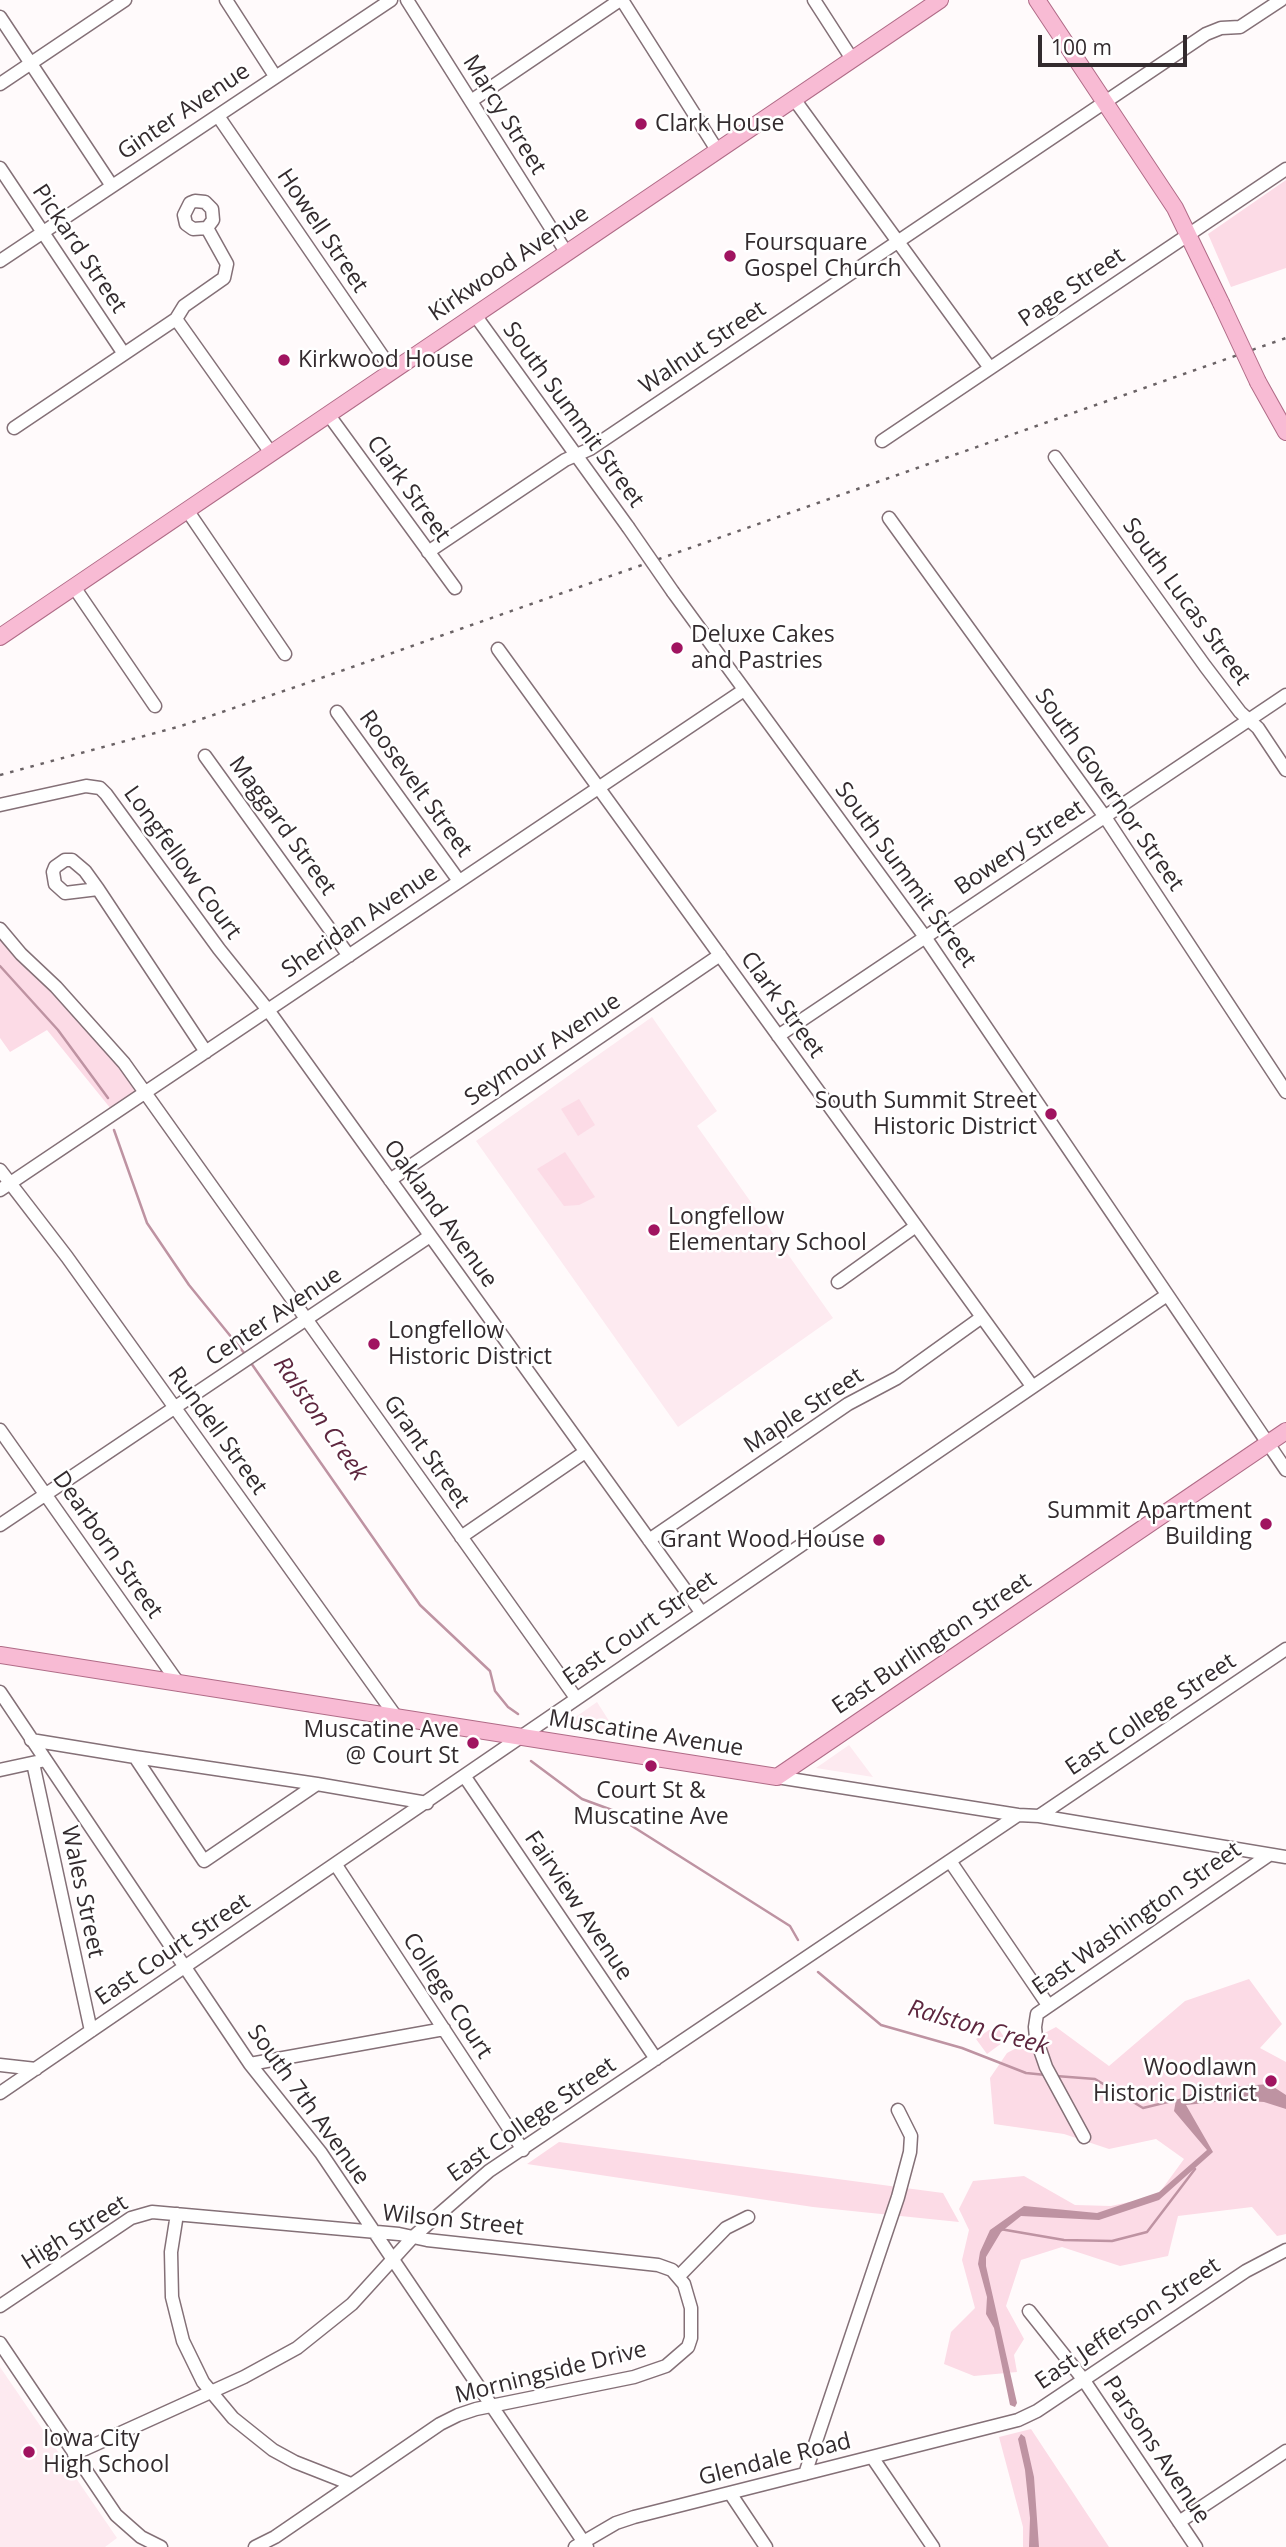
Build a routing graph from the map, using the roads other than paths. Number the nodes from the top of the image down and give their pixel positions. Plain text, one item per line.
1 (125, 0) edge
2 (226, 0) edge
3 (391, 0) edge
4 (407, 0) edge
5 (621, 0) edge
6 (814, 0) edge
7 (940, 0) edge
8 (1037, 0) edge
9 (1281, 0) edge
10 (0, 17) edge
11 (852, 60) junction
12 (32, 63) junction
13 (275, 76) junction
14 (0, 84) edge
15 (793, 99) junction
16 (471, 101) junction
17 (1105, 102) junction
18 (218, 116) junction
19 (718, 150) junction
20 (0, 168) edge
21 (1286, 169) edge
22 (112, 186) junction
23 (207, 228) dead end
24 (43, 232) junction
25 (1189, 234) junction
26 (898, 242) junction
27 (566, 252) junction
28 (0, 261) edge
29 (475, 315) junction
30 (176, 319) junction
31 (124, 354) junction
32 (990, 368) junction
33 (392, 370) junction
34 (328, 414) junction
35 (14, 428) dead end
36 (1286, 432) edge
37 (882, 441) dead end
38 (271, 453) junction
39 (576, 455) junction
40 (1055, 457) dead end
41 (187, 510) junction
42 (890, 518) dead end
43 (428, 552) junction
44 (74, 587) junction
45 (455, 589) dead end
46 (0, 637) edge
47 (498, 649) dead end
48 (285, 654) dead end
49 (744, 690) junction
50 (1286, 695) edge
51 (155, 706) dead end
52 (337, 712) dead end
53 (1249, 720) junction
54 (205, 756) dead end
55 (1286, 770) edge
56 (599, 788) junction
57 (0, 805) edge
58 (1105, 817) junction
59 (459, 881) junction
60 (98, 889) dead end
61 (0, 929) edge
62 (925, 937) junction
63 (349, 956) junction
64 (720, 956) junction
65 (268, 1010) junction
66 (778, 1035) junction
67 (206, 1052) junction
68 (1286, 1092) edge
69 (145, 1093) junction
70 (0, 1170) edge
71 (390, 1180) junction
72 (5, 1187) edge
73 (916, 1226) junction
74 (430, 1236) junction
75 (838, 1282) dead end
76 (1167, 1295) junction
77 (982, 1317) junction
78 (307, 1320) junction
79 (1032, 1386) junction
80 (175, 1409) junction
81 (0, 1430) edge
82 (1286, 1431) edge
83 (1267, 1443) junction
84 (585, 1452) junction
85 (1286, 1470) edge
86 (46, 1495) junction
87 (0, 1525) edge
88 (461, 1537) junction
89 (649, 1540) junction
90 (701, 1612) junction
91 (1286, 1649) edge
92 (0, 1655) edge
93 (179, 1684) junction
94 (0, 1692) edge
95 (576, 1698) junction
96 (397, 1718) junction
97 (520, 1738) junction
98 (32, 1740) junction
99 (135, 1757) junction
100 (39, 1761) junction
101 (0, 1770) edge
102 (465, 1777) junction
103 (777, 1777) junction
104 (317, 1784) junction
105 (427, 1802) junction
106 (1018, 1815) junction
107 (1039, 1816) junction
108 (1269, 1855) junction
109 (1286, 1857) edge
110 (950, 1861) junction
111 (335, 1865) junction
112 (185, 1968) junction
113 (1048, 2005) junction
114 (444, 2029) junction
115 (91, 2031) junction
116 (656, 2059) junction
117 (250, 2064) junction
118 (0, 2065) edge
119 (36, 2069) junction
120 (0, 2093) edge
121 (898, 2110) dead end
122 (1084, 2137) dead end
123 (523, 2150) junction
124 (177, 2214) junction
125 (748, 2217) dead end
126 (374, 2233) junction
127 (413, 2237) junction
128 (1286, 2250) edge
129 (393, 2260) junction
130 (679, 2276) junction
131 (0, 2306) edge
132 (1029, 2311) dead end
133 (0, 2343) edge
134 (1083, 2379) junction
135 (210, 2393) junction
136 (492, 2407) junction
137 (991, 2428) joint
138 (1286, 2451) edge
139 (74, 2454) junction
140 (872, 2458) junction
141 (805, 2474) junction
142 (351, 2484) junction
143 (730, 2493) junction
144 (1179, 2522) junction
145 (582, 2545) edge
146 (161, 2547) edge
147 (255, 2547) edge
148 (766, 2547) edge
149 (933, 2547) edge
150 (1196, 2547) edge

1 - 12 street
2 - 13 street
3 - 13 street, Ginter Avenue
4 - 16 street, Marcy Street
5 - 16 street
5 - 19 street
6 - 11 street
7 - 11 main road, Kirkwood Avenue
8 - 17 main road
9 - 17 street, Walnut Street
10 - 12 street
11 - 15 main road, Kirkwood Avenue
12 - 14 street
12 - 22 street
13 - 18 street, Ginter Avenue
15 - 19 main road, Kirkwood Avenue
15 - 26 street
16 - 27 street, Marcy Street
17 - 25 main road
17 - 26 street, Walnut Street
18 - 22 street, Ginter Avenue
18 - 33 street, Howell Street
19 - 27 main road, Kirkwood Avenue
20 - 24 street, Pickard Street
21 - 25 street, Page Street
22 - 24 street, Ginter Avenue
23 - 30 street
24 - 28 street, Ginter Avenue
24 - 31 street, Pickard Street
25 - 32 street, Page Street
25 - 36 main road, bridge
26 - 32 street
26 - 39 street, Walnut Street
27 - 29 main road, Kirkwood Avenue
29 - 33 main road, Kirkwood Avenue
29 - 39 street, South Summit Street
30 - 31 street
30 - 38 street
31 - 35 street
32 - 37 street, Page Street
33 - 34 main road, Kirkwood Avenue
34 - 38 main road, Kirkwood Avenue
34 - 43 street, Clark Street
38 - 41 main road, Kirkwood Avenue
39 - 43 street, Walnut Street
39 - 49 street, South Summit Street, bridge
40 - 53 street, South Lucas Street
41 - 44 main road, Kirkwood Avenue
41 - 48 street
42 - 58 street, South Governor Street
43 - 45 street, Clark Street
44 - 46 main road, Kirkwood Avenue
44 - 51 street
47 - 56 street, Clark Street
49 - 56 street, Sheridan Avenue
49 - 62 street, South Summit Street
50 - 53 street, Bowery Street
52 - 59 street, Roosevelt Street
53 - 55 street, South Lucas Street
53 - 58 street, Bowery Street
54 - 63 street, Maggard Street
56 - 59 street, Sheridan Avenue
56 - 64 street, Clark Street
57 - 65 street, Longfellow Court
58 - 62 street, Bowery Street
58 - 68 street, South Governor Street
59 - 63 street, Sheridan Avenue
60 - 67 street
61 - 69 street
62 - 66 street, Bowery Street
62 - 76 street, South Summit Street
63 - 65 street, Sheridan Avenue
64 - 66 street, Clark Street
64 - 71 street, Seymour Avenue
65 - 67 street, Sheridan Avenue
65 - 71 street, Oakland Avenue
66 - 73 street, Clark Street
67 - 69 street, Sheridan Avenue
69 - 72 street, Sheridan Avenue
69 - 78 street, Grant Street
70 - 72 street, Rundell Street
71 - 74 street, Oakland Avenue
72 - 80 street, Rundell Street
73 - 75 street
73 - 77 street, Clark Street
74 - 78 street, Center Avenue
74 - 84 street, Oakland Avenue
76 - 79 street, East Court Street
76 - 83 street, South Summit Street
77 - 79 street, Clark Street
77 - 89 street, Maple Street
78 - 80 street, Center Avenue
78 - 88 street, Grant Street
79 - 90 street, East Court Street
80 - 86 street, Center Avenue
80 - 96 street, Rundell Street
81 - 86 street, Dearborn Street
82 - 83 main road, East Burlington Street
83 - 85 street, South Summit Street
83 - 103 main road, East Burlington Street
84 - 88 street
84 - 89 street, Oakland Avenue
86 - 87 street, Center Avenue
86 - 93 street, Dearborn Street
88 - 95 street, Grant Street
89 - 90 street, Oakland Avenue
90 - 95 street, East Court Street
91 - 107 street, East College Street
92 - 93 main road, Muscatine Avenue
93 - 96 main road, Muscatine Avenue
94 - 98 street, South 7th Avenue
95 - 97 street, East Court Street
96 - 97 main road, Muscatine Avenue
97 - 102 street, East Court Street
97 - 103 main road, Muscatine Avenue
98 - 99 street
98 - 100 street, South 7th Avenue
99 - 104 street
99 - 104 street
100 - 101 street
100 - 112 street, South 7th Avenue
100 - 115 street, Wales Street
102 - 105 street, East Court Street
102 - 116 street, Fairview Avenue
103 - 106 street, Muscatine Avenue
104 - 105 street
105 - 111 street, East Court Street
106 - 107 street, Muscatine Avenue
106 - 110 street, East College Street
107 - 108 street, Muscatine Avenue
108 - 109 street, Muscatine Avenue
108 - 113 street, East Washington Street
110 - 113 street
110 - 116 street, East College Street
111 - 112 street, East Court Street
111 - 114 street, College Court
112 - 115 street, East Court Street
112 - 117 street, South 7th Avenue
113 - 122 street, East Washington Street
114 - 117 street
114 - 123 street, College Court
115 - 119 street, East Court Street
116 - 123 street, East College Street
117 - 126 street, South 7th Avenue
118 - 119 street
119 - 120 street, East Court Street
121 - 141 street
123 - 127 street, East College Street
124 - 126 street, Wilson Street
124 - 131 street, High Street
124 - 135 street
125 - 130 street
126 - 127 street, Wilson Street
126 - 129 street, South 7th Avenue
127 - 129 street, East College Street
127 - 130 street, Wilson Street
128 - 134 street, East Jefferson Street
129 - 135 street, East College Street
129 - 136 street, South 7th Avenue
130 - 136 street, Morningside Drive
132 - 134 street, Parsons Avenue
133 - 139 street
134 - 137 street, East Jefferson Street
134 - 144 street, Parsons Avenue
135 - 139 street, East College Street
135 - 142 street
136 - 142 street, Morningside Drive
136 - 145 street, South 7th Avenue
137 - 140 street, Glendale Road
138 - 144 street
139 - 146 street
140 - 141 street, Glendale Road
140 - 149 street
141 - 143 street, Glendale Road
142 - 147 street, Morningside Drive
143 - 145 street, Glendale Road
143 - 148 street
144 - 150 street, Parsons Avenue

